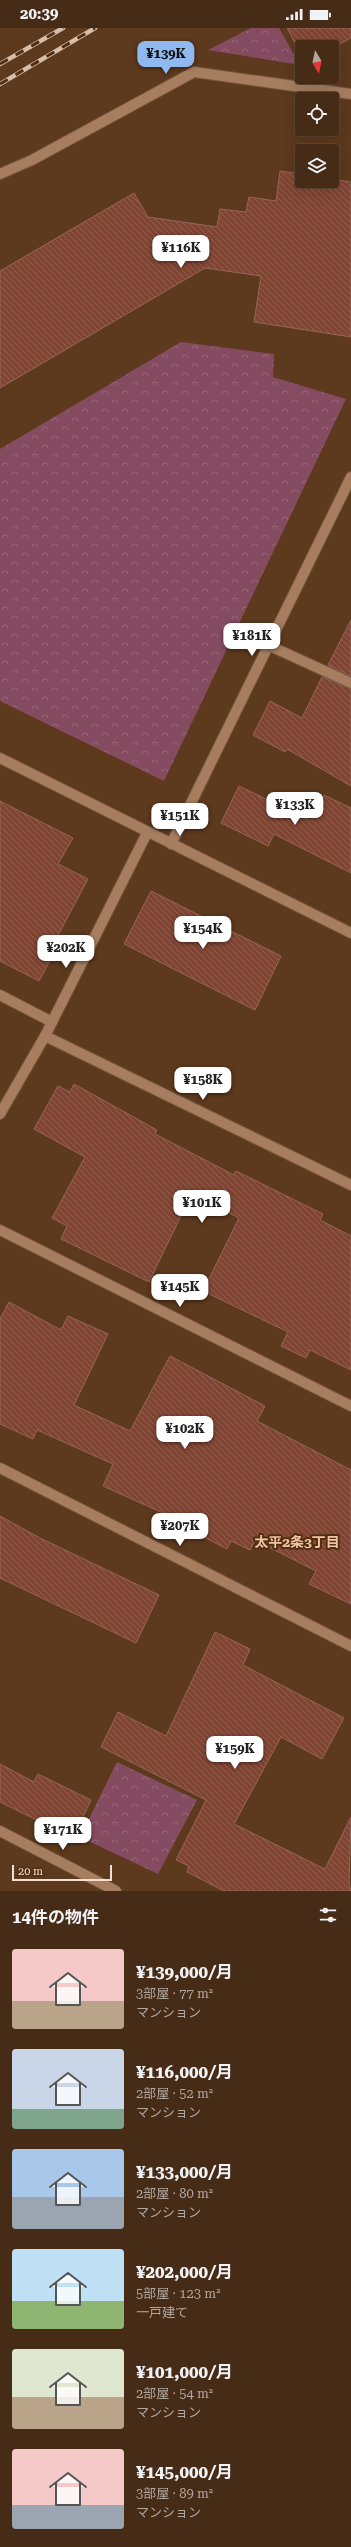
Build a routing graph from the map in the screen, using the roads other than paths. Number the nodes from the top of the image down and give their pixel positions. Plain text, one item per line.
1 (351, 94) edge
2 (0, 174) edge
3 (351, 477) edge
4 (270, 646) junction
5 (351, 683) edge
6 (0, 758) edge
7 (147, 833) junction
8 (171, 844) junction
9 (351, 933) edge
10 (0, 995) edge
11 (52, 1022) junction
12 (45, 1036) junction
13 (0, 1114) edge
14 (351, 1185) edge
15 (0, 1230) edge
16 (351, 1406) edge
17 (0, 1468) edge
18 (351, 1646) edge
19 (0, 1831) edge
20 (116, 1891) edge

1 - 2 street
3 - 4 street
4 - 5 street
4 - 8 street
6 - 7 street
7 - 8 street
7 - 11 street
8 - 9 street
10 - 11 street
11 - 12 street
12 - 13 street
12 - 14 street
15 - 16 street
17 - 18 street
19 - 20 street

